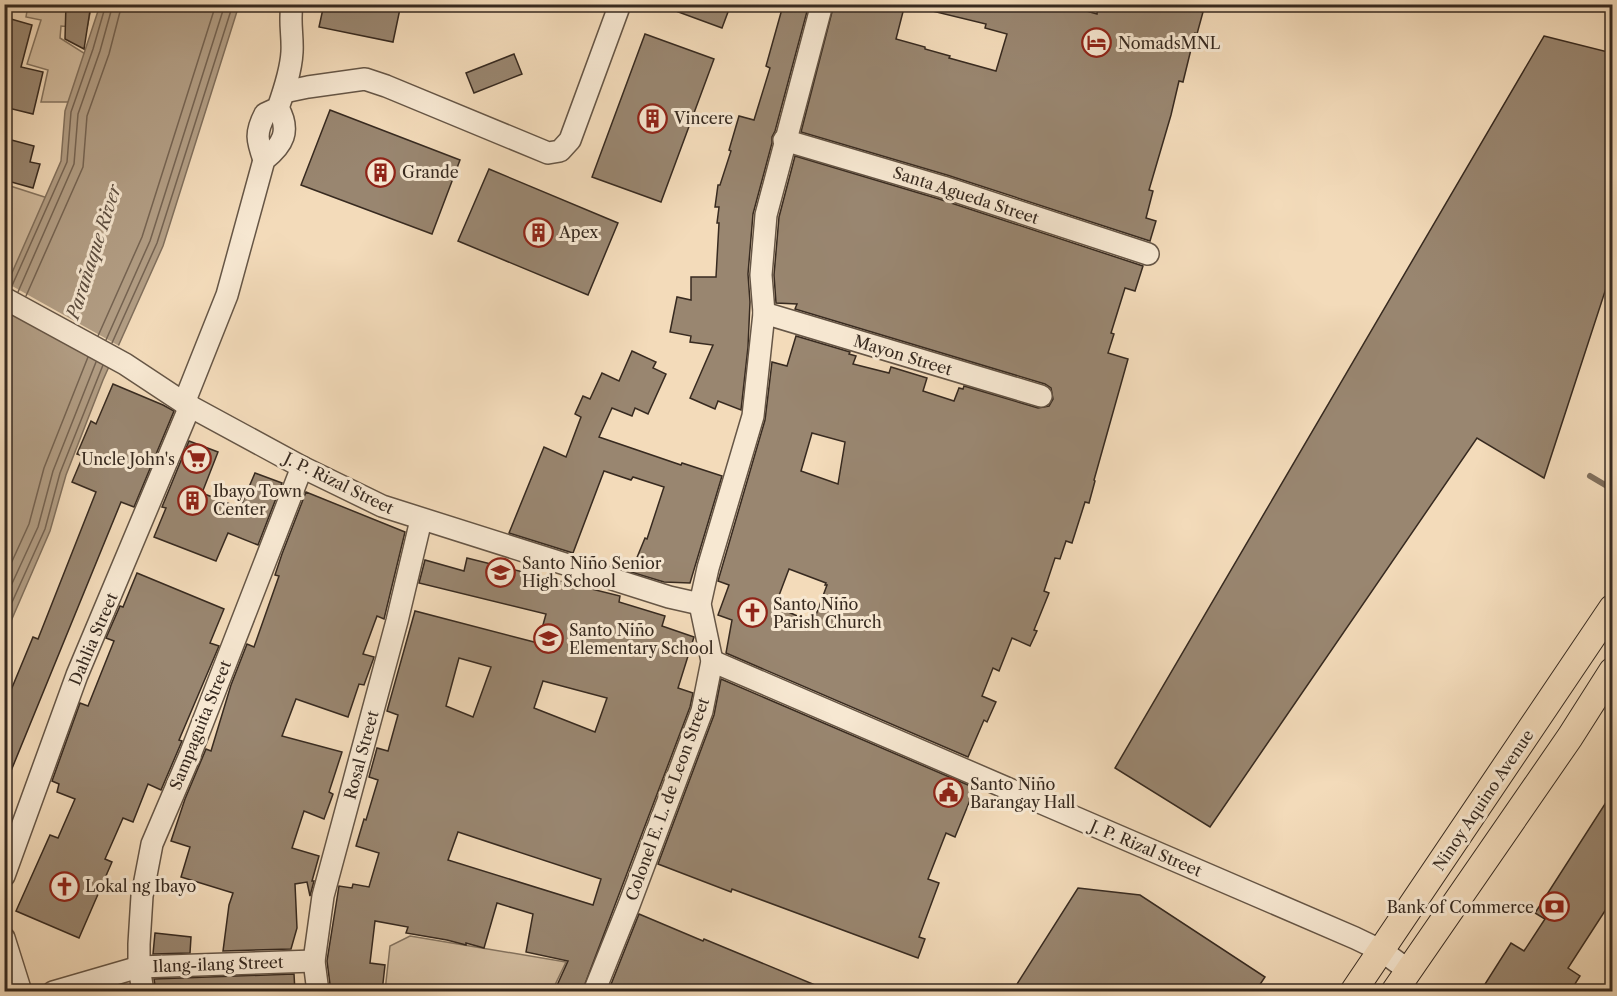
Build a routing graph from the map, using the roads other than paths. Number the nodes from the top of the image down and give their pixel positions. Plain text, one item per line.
1 (292, 4) edge
2 (620, 4) edge
3 (822, 4) edge
4 (281, 100) junction
5 (784, 140) junction
6 (1148, 254) dead end
7 (4, 298) edge
8 (764, 313) junction
9 (1041, 396) dead end
10 (187, 404) junction
11 (302, 467) junction
12 (421, 520) junction
13 (700, 604) junction
14 (1612, 608) edge
15 (712, 661) junction
16 (1612, 671) edge
17 (4, 876) edge
18 (4, 938) edge
19 (1382, 951) junction
20 (314, 961) junction
21 (139, 966) junction
22 (1408, 970) junction
23 (21, 992) edge
24 (53, 992) edge
25 (143, 992) edge
26 (318, 992) edge
27 (594, 992) edge
28 (1353, 992) edge
29 (1394, 992) edge

1 - 4 street
2 - 4 street
3 - 5 street, Colonel E. L. de Leon Street
4 - 10 street, Dahlia Street
5 - 6 street, Santa Agueda Street
5 - 8 street, Colonel E. L. de Leon Street
7 - 10 street, J. P. Rizal Street
8 - 9 street, Mayon Street
8 - 13 street, Colonel E. L. de Leon Street
10 - 11 street, J. P. Rizal Street
10 - 17 street, Dahlia Street
11 - 12 street, J. P. Rizal Street
11 - 21 street, Sampaguita Street
12 - 13 street, J. P. Rizal Street
12 - 20 street, Rosal Street
13 - 15 street, Colonel E. L. de Leon Street
14 - 19 main road, Ninoy Aquino Avenue
15 - 19 street, J. P. Rizal Street
15 - 27 street, Colonel E. L. de Leon Street
16 - 22 main road, Ninoy Aquino Avenue
18 - 23 street
19 - 22 street, J. P. Rizal Street
19 - 28 main road, Ninoy Aquino Avenue
20 - 21 street, Ilang-ilang Street
20 - 26 street, Rosal Street
21 - 24 street, Ilang-ilang Street
21 - 25 street, Sampaguita Street
22 - 29 main road, Ninoy Aquino Avenue

